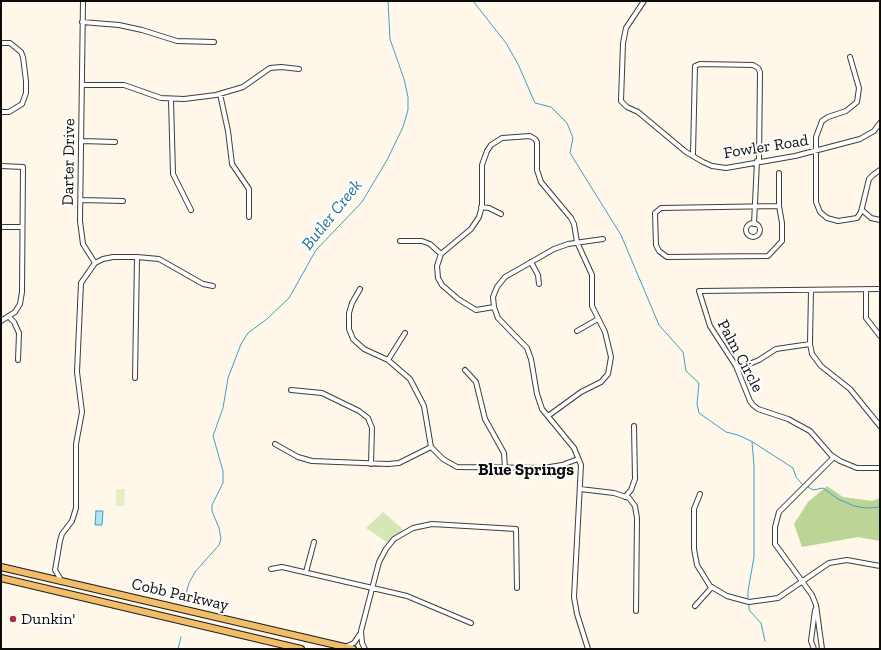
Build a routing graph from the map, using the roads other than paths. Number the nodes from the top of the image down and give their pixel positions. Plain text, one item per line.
1 (83, 1) edge
2 (644, 1) edge
3 (82, 22) junction
4 (214, 42) dead end
5 (1, 43) edge
6 (850, 57) dead end
7 (299, 69) dead end
8 (83, 86) junction
9 (220, 94) junction
10 (171, 100) junction
11 (1, 112) edge
12 (880, 123) edge
13 (82, 141) junction
14 (115, 142) dead end
15 (816, 151) junction
16 (693, 154) junction
17 (758, 161) junction
18 (1, 166) edge
19 (880, 170) edge
20 (779, 173) dead end
21 (81, 200) junction
22 (122, 201) dead end
23 (755, 206) junction
24 (779, 206) junction
25 (481, 207) junction
26 (191, 210) dead end
27 (862, 210) junction
28 (501, 214) dead end
29 (249, 217) dead end
30 (880, 220) edge
31 (754, 224) dead end
32 (1, 227) edge
33 (22, 227) junction
34 (603, 239) dead end
35 (400, 241) dead end
36 (577, 242) junction
37 (441, 254) junction
38 (137, 257) junction
39 (531, 262) junction
40 (95, 263) junction
41 (539, 284) dead end
42 (213, 286) dead end
43 (360, 289) dead end
44 (866, 289) junction
45 (880, 289) edge
46 (811, 290) junction
47 (494, 307) junction
48 (9, 317) junction
49 (598, 320) junction
50 (1, 321) edge
51 (577, 331) dead end
52 (405, 333) dead end
53 (880, 336) edge
54 (810, 344) junction
55 (18, 360) dead end
56 (388, 360) junction
57 (737, 369) junction
58 (465, 370) dead end
59 (134, 378) dead end
60 (291, 390) dead end
61 (548, 416) junction
62 (634, 426) dead end
63 (880, 426) edge
64 (275, 444) dead end
65 (431, 447) junction
66 (834, 457) junction
67 (578, 459) junction
68 (371, 464) junction
69 (505, 468) junction
70 (880, 468) edge
71 (580, 490) junction
72 (700, 494) dead end
73 (625, 497) junction
74 (314, 542) dead end
75 (880, 566) edge
76 (1, 567) edge
77 (271, 568) dead end
78 (306, 572) junction
79 (1, 578) edge
80 (61, 580) junction
81 (802, 582) junction
82 (712, 587) junction
83 (372, 588) junction
84 (517, 588) dead end
85 (695, 606) dead end
86 (816, 606) junction
87 (636, 611) dead end
88 (471, 623) dead end
89 (361, 632) junction
90 (345, 647) junction
91 (588, 648) edge
92 (302, 649) edge
93 (353, 649) edge
94 (365, 649) edge
95 (814, 649) edge
96 (822, 649) edge

1 - 3 street, Darter Drive
2 - 16 street, Fowler Road
3 - 4 street
3 - 8 street, Darter Drive
5 - 11 street
6 - 15 street
7 - 9 street
8 - 10 street
8 - 13 street, Darter Drive
9 - 10 street
9 - 29 street
10 - 26 street
12 - 15 street, Fowler Road
13 - 14 street
13 - 21 street, Darter Drive
15 - 17 street, Fowler Road
15 - 27 street
16 - 17 street, Fowler Road
16 - 17 street
17 - 23 street
18 - 33 street
19 - 27 street
20 - 24 street
21 - 22 street
21 - 40 street, Darter Drive
23 - 24 street
23 - 24 street
23 - 31 street
25 - 28 street
25 - 36 street
25 - 37 street
27 - 30 street
32 - 33 street
33 - 48 street
34 - 36 street
35 - 37 street
36 - 39 street
36 - 49 street
37 - 47 street
38 - 40 street
38 - 42 street
38 - 59 street
39 - 41 street
39 - 47 street
40 - 80 street
43 - 56 street
44 - 45 street
44 - 46 street
44 - 53 street
46 - 54 street
46 - 57 street, Palm Circle
47 - 61 street
48 - 50 street
48 - 55 street
49 - 51 street
49 - 61 street
52 - 56 street
54 - 57 street
54 - 63 street
56 - 65 street
57 - 66 street, Palm Circle
58 - 69 street
60 - 68 street
61 - 67 street
62 - 73 street
64 - 68 street
65 - 68 street
65 - 69 street
66 - 70 street, Palm Circle
66 - 81 street
67 - 69 street
67 - 71 street
71 - 73 street
71 - 91 street
72 - 82 street
73 - 87 street
74 - 78 street
75 - 81 street
76 - 80 main road, Cobb Parkway
77 - 78 street
78 - 83 street
79 - 92 main road, Cobb Parkway
80 - 90 main road, Cobb Parkway
81 - 82 street
81 - 86 street
82 - 85 street
83 - 84 street
83 - 88 street
83 - 89 street
86 - 95 street
86 - 96 street
89 - 90 street
89 - 94 street
90 - 93 main road, Cobb Parkway

